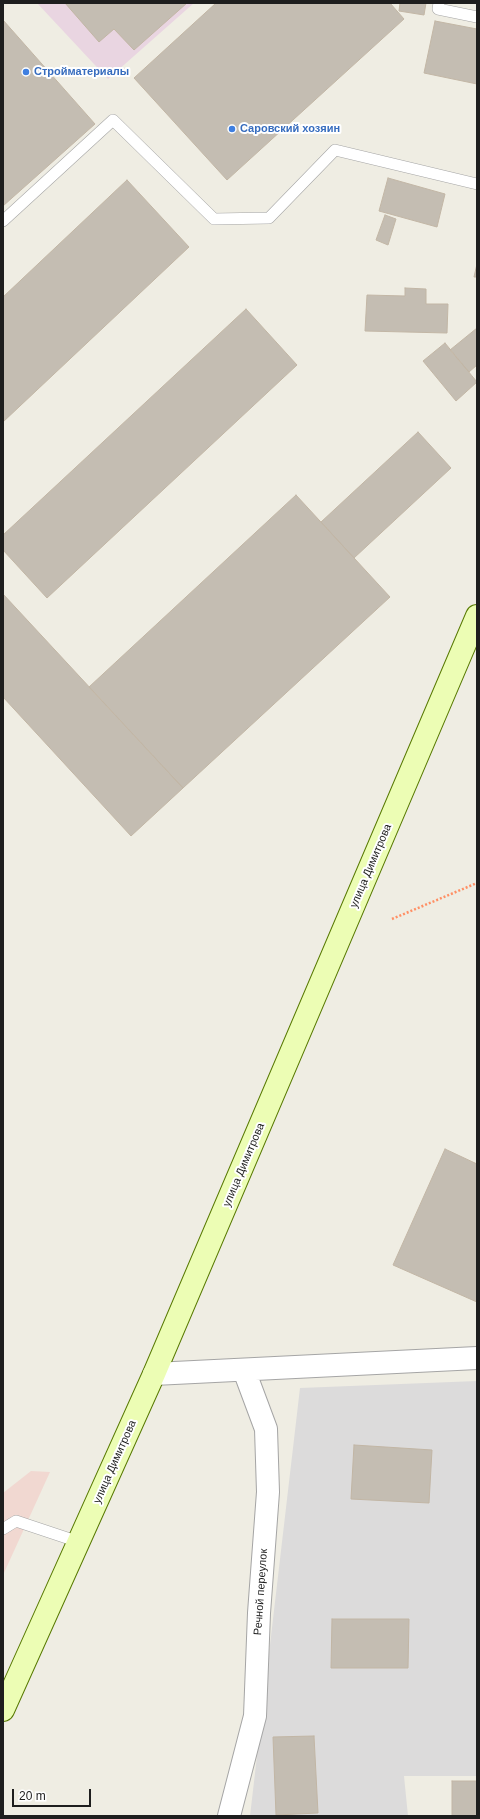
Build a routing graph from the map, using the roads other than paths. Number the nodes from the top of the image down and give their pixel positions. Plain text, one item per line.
1 (439, 3) edge
2 (477, 16) edge
3 (477, 184) edge
4 (3, 221) edge
5 (477, 616) edge
6 (477, 1358) edge
7 (244, 1370) junction
8 (154, 1374) junction
9 (3, 1529) edge
10 (79, 1542) junction
11 (3, 1710) edge
12 (229, 1816) edge

1 - 2 lane
3 - 4 lane
5 - 8 street, улица Димитрова
6 - 7 street
7 - 8 street
7 - 12 street, Речной переулок
8 - 10 street, улица Димитрова
9 - 10 lane
10 - 11 street, улица Димитрова

